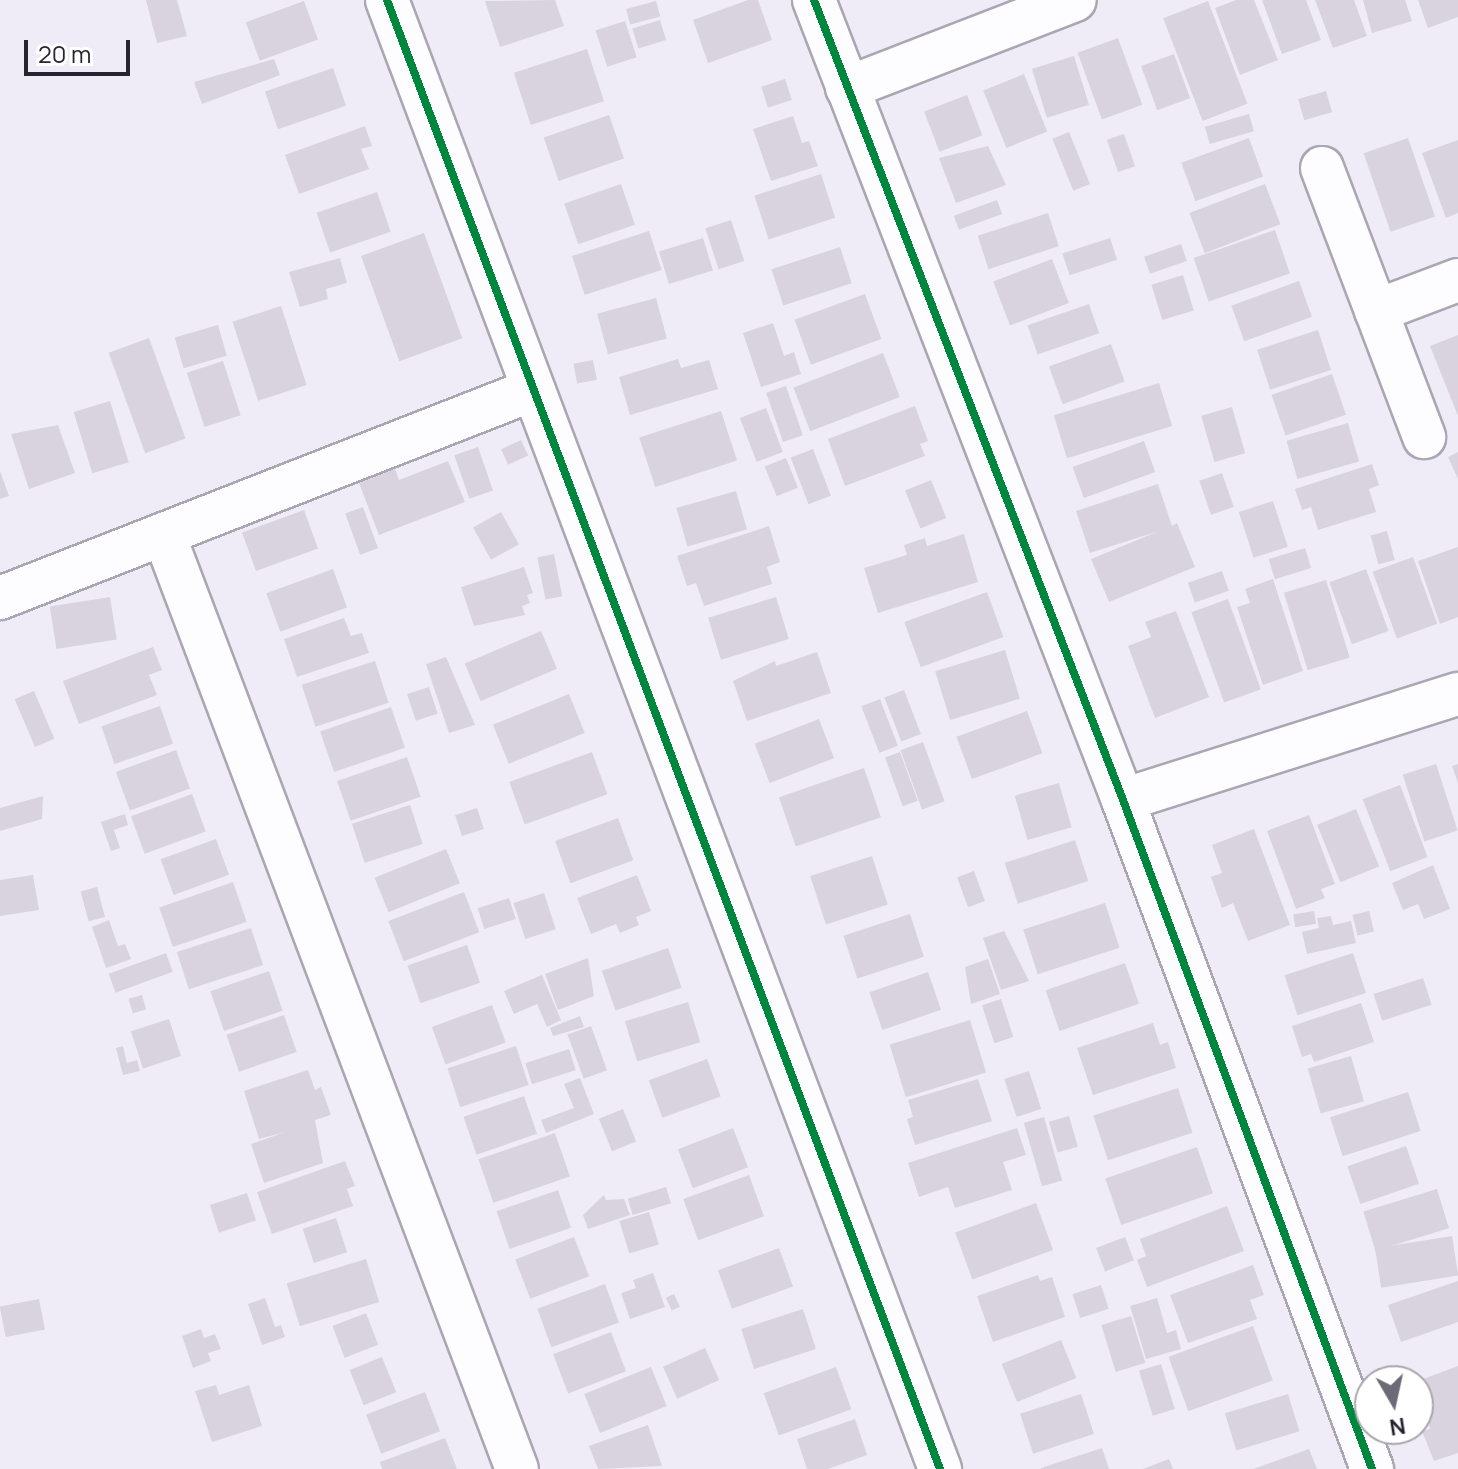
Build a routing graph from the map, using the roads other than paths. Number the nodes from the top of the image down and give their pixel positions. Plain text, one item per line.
1 (387, 0) edge
2 (814, 0) edge
3 (1075, 0) edge
4 (847, 88) junction
5 (1322, 168) dead end
6 (1458, 280) edge
7 (1376, 311) junction
8 (532, 390) junction
9 (1424, 437) dead end
10 (164, 535) junction
11 (0, 598) edge
12 (1458, 694) edge
13 (1123, 800) junction
14 (517, 1469) edge
15 (940, 1469) edge
16 (1372, 1469) edge

1 - 8 street
2 - 4 street
3 - 4 street
4 - 13 street
5 - 7 street
6 - 7 street
7 - 9 street
8 - 10 street
8 - 15 street
10 - 11 street
10 - 14 street
12 - 13 street
13 - 16 street

